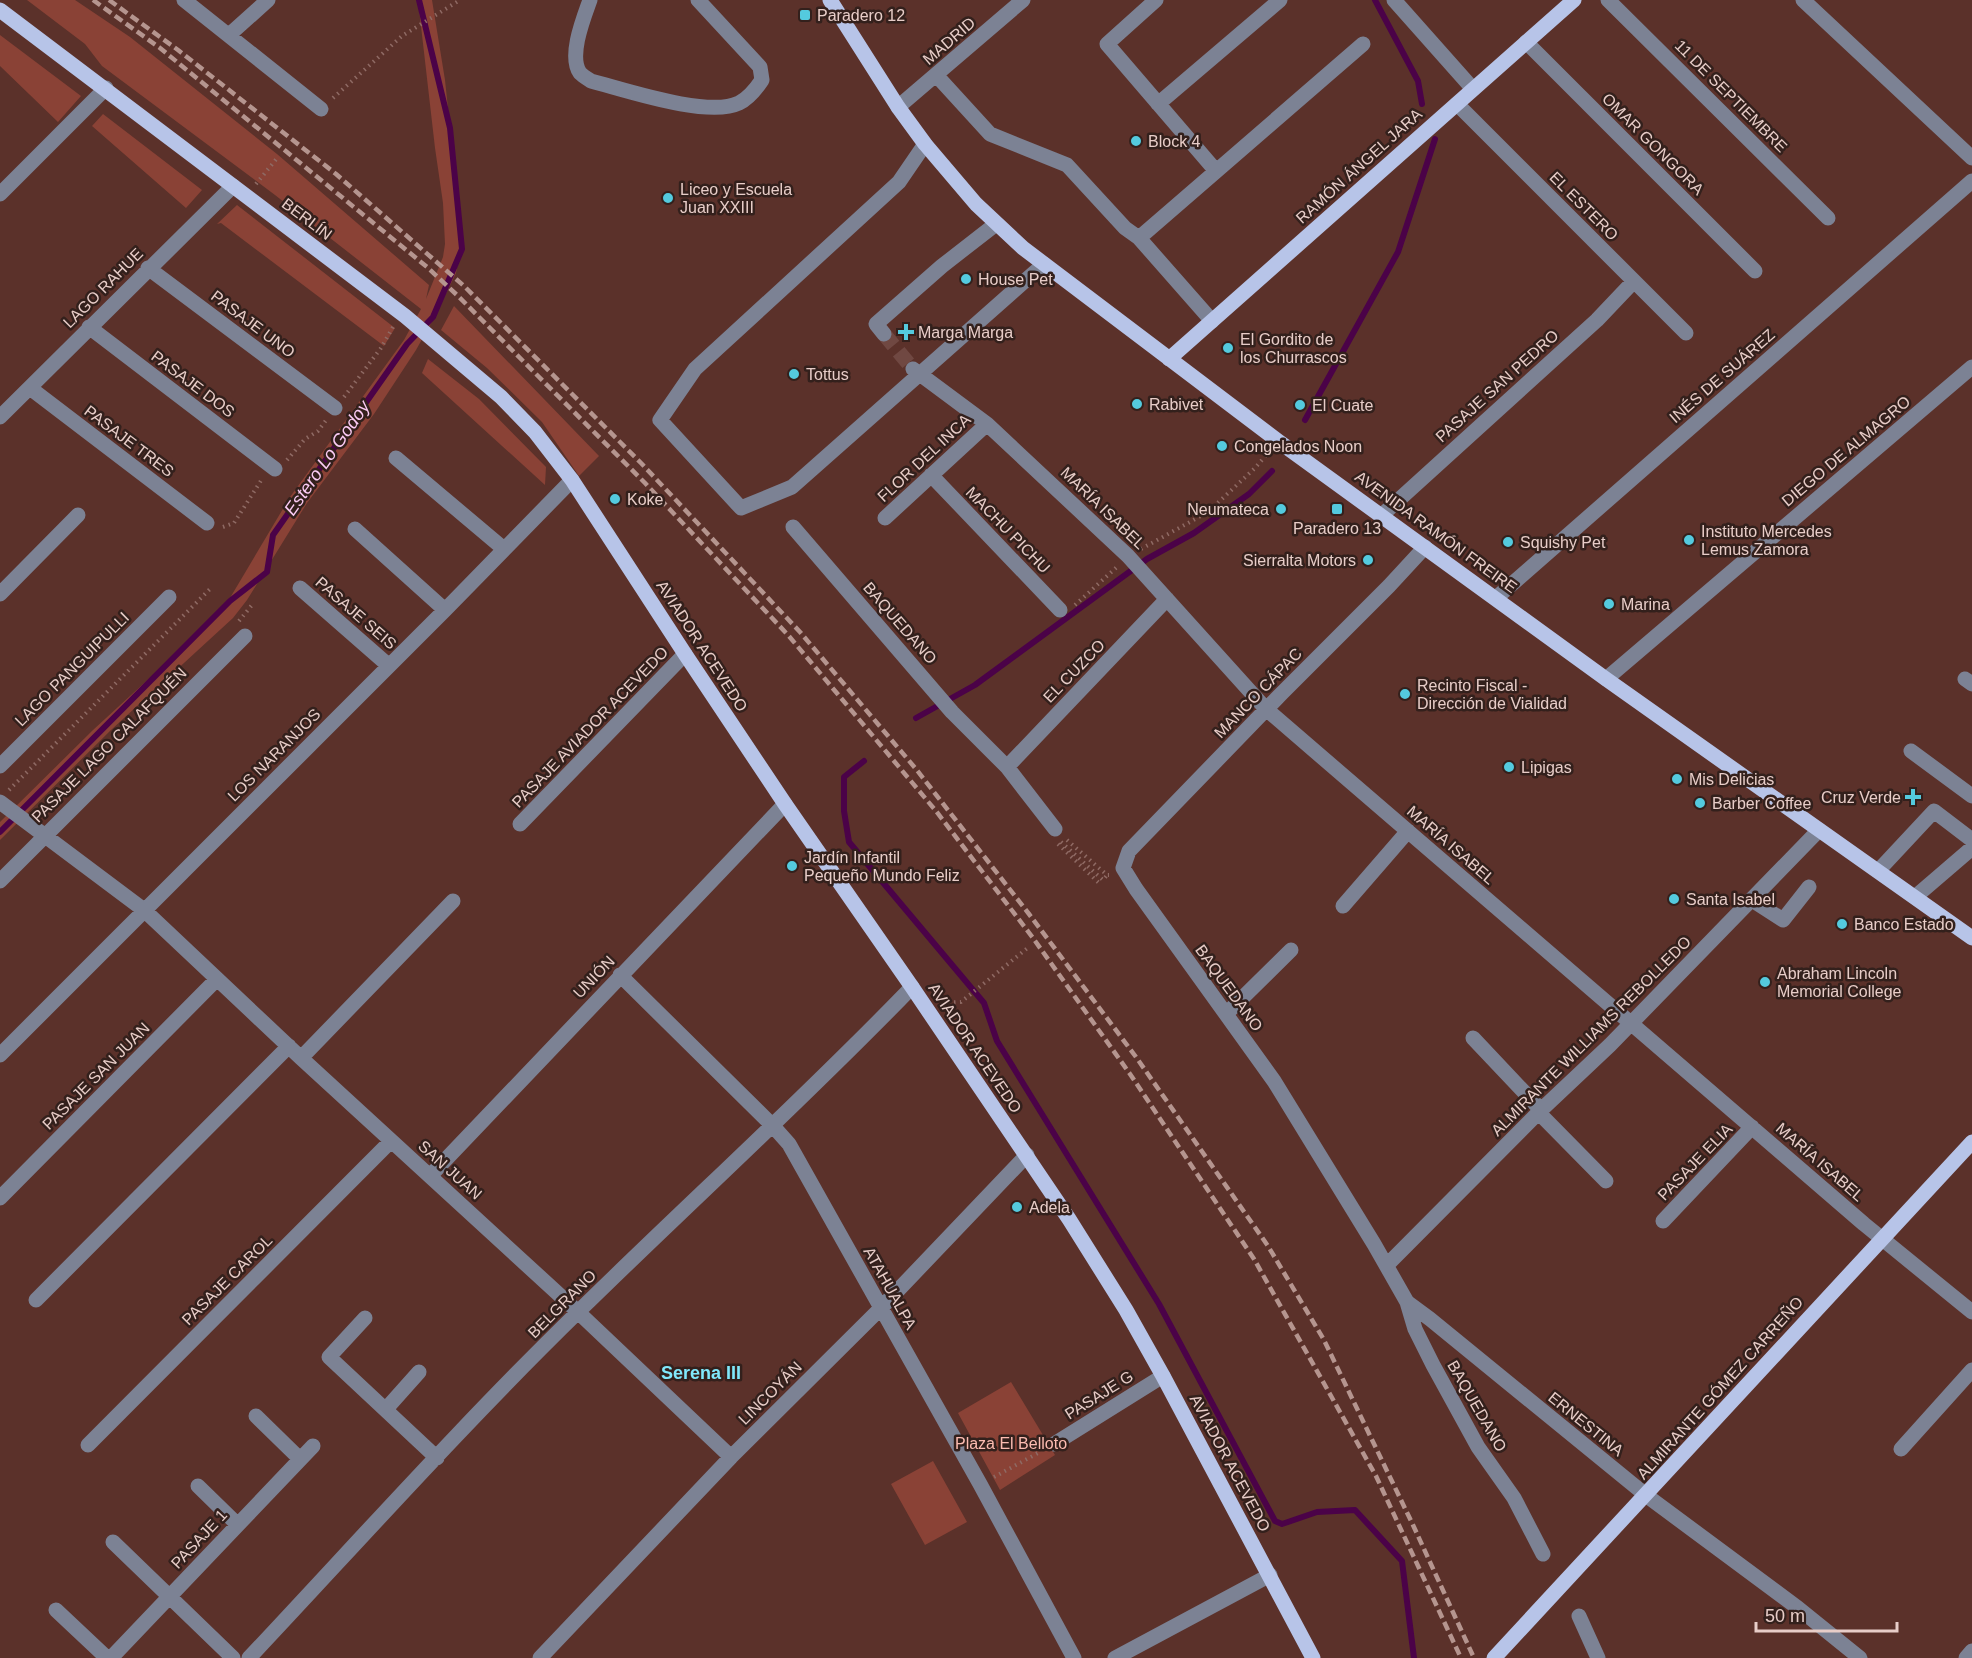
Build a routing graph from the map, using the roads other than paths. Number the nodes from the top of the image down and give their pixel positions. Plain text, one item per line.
1 (184, 0) edge
2 (268, 0) edge
3 (590, 0) edge
4 (698, 0) edge
5 (830, 0) edge
6 (1023, 0) edge
7 (1156, 0) edge
8 (1280, 0) edge
9 (1394, 0) edge
10 (1574, 0) edge
11 (1608, 0) edge
12 (1803, 0) edge
13 (0, 10) edge
14 (230, 34) junction
15 (1526, 42) junction
16 (1363, 44) dead end
17 (937, 76) junction
18 (106, 88) junction
19 (1473, 89) junction
20 (1158, 104) junction
21 (1457, 104) junction
22 (898, 107) junction
23 (321, 109) road end
24 (925, 144) junction
25 (1972, 158) edge
26 (1216, 171) junction
27 (1972, 181) edge
28 (232, 186) junction
29 (0, 194) edge
30 (1828, 219) dead end
31 (996, 224) junction
32 (1138, 238) junction
33 (1044, 264) junction
34 (148, 268) junction
35 (1755, 271) dead end
36 (1634, 281) junction
37 (1212, 321) junction
38 (89, 327) junction
39 (1686, 333) dead end
40 (884, 334) dead end
41 (1169, 359) junction
42 (1972, 367) edge
43 (921, 375) junction
44 (30, 388) junction
45 (335, 408) dead end
46 (0, 417) edge
47 (987, 424) junction
48 (396, 458) dead end
49 (273, 467) road end
50 (931, 475) junction
51 (572, 480) junction
52 (78, 515) dead end
53 (1382, 515) junction
54 (885, 518) dead end
55 (207, 523) road end
56 (793, 527) dead end
57 (355, 529) dead end
58 (1425, 547) junction
59 (504, 549) junction
60 (300, 588) dead end
61 (0, 594) edge
62 (169, 597) dead end
63 (1496, 598) junction
64 (1167, 599) junction
65 (445, 610) junction
66 (1060, 610) road end
67 (245, 636) dead end
68 (685, 654) junction
69 (388, 665) junction
70 (1606, 679) junction
71 (1266, 709) junction
72 (1911, 752) dead end
73 (0, 766) edge
74 (1007, 767) junction
75 (1972, 796) edge
76 (4, 799) edge
77 (785, 804) junction
78 (520, 824) dead end
79 (1819, 830) junction
80 (1408, 831) junction
81 (38, 832) junction
82 (1054, 835) road end
83 (1972, 840) edge
84 (1972, 848) edge
85 (1123, 868) joint
86 (1878, 871) junction
87 (0, 881) edge
88 (1809, 887) dead end
89 (1915, 897) junction
90 (1752, 900) junction
91 (453, 901) dead end
92 (1343, 906) dead end
93 (144, 910) junction
94 (1972, 938) edge
95 (1291, 950) dead end
96 (620, 975) junction
97 (218, 979) junction
98 (912, 987) junction
99 (1226, 1014) junction
100 (1631, 1024) junction
101 (1473, 1038) dead end
102 (289, 1046) junction
103 (0, 1054) edge
104 (301, 1058) junction
105 (1540, 1111) junction
106 (773, 1126) junction
107 (1752, 1127) junction
108 (391, 1142) junction
109 (1972, 1142) edge
110 (1027, 1155) junction
111 (430, 1176) junction
112 (1606, 1181) dead end
113 (0, 1198) edge
114 (1663, 1221) dead end
115 (1882, 1239) junction
116 (1387, 1265) junction
117 (36, 1300) dead end
118 (1407, 1302) junction
119 (880, 1308) junction
120 (578, 1312) junction
121 (1972, 1312) edge
122 (365, 1318) dead end
123 (1972, 1370) edge
124 (419, 1372) dead end
125 (1163, 1376) junction
126 (386, 1409) junction
127 (256, 1416) dead end
128 (88, 1444) dead end
129 (1054, 1444) road end
130 (313, 1446) dead end
131 (1901, 1449) dead end
132 (731, 1457) junction
133 (437, 1458) junction
134 (300, 1459) junction
135 (198, 1486) dead end
136 (1647, 1496) junction
137 (237, 1524) junction
138 (113, 1542) dead end
139 (1543, 1554) dead end
140 (1270, 1575) junction
141 (170, 1596) junction
142 (56, 1610) dead end
143 (1579, 1616) dead end
144 (1972, 1651) edge
145 (109, 1658) edge
146 (233, 1658) edge
147 (249, 1658) edge
148 (540, 1658) edge
149 (1074, 1658) edge
150 (1115, 1658) edge
151 (1313, 1658) edge
152 (1494, 1658) edge
153 (1598, 1658) edge
154 (1860, 1658) edge
155 (1966, 1658) edge

1 - 14 street
2 - 14 street
3 - 4 street
5 - 22 main road, AVENIDA RAMÓN FREIRE
6 - 17 street, MADRID
7 - 20 street
8 - 20 street
9 - 19 street
10 - 15 main road, RAMÓN ÁNGEL JARA
11 - 30 street, 11 DE SEPTIEMBRE
12 - 25 street
13 - 18 main road, BERLÍN
14 - 23 street
15 - 19 main road, RAMÓN ÁNGEL JARA
15 - 35 street, OMAR GONGORA
16 - 26 street
17 - 22 street, MADRID
17 - 32 street
18 - 28 main road, BERLÍN
18 - 29 street
19 - 21 main road, RAMÓN ÁNGEL JARA
20 - 26 street
21 - 36 street, EL ESTERO
21 - 37 main road, RAMÓN ÁNGEL JARA
22 - 24 main road, AVENIDA RAMÓN FREIRE
24 - 31 main road, AVENIDA RAMÓN FREIRE
24 - 43 street
26 - 32 street
27 - 63 street, INÉS DE SUÁREZ
28 - 34 street, LAGO RAHUE
28 - 51 main road, BERLÍN
31 - 33 main road, AVENIDA RAMÓN FREIRE
31 - 40 street
32 - 37 street
33 - 41 main road, AVENIDA RAMÓN FREIRE
33 - 43 street
34 - 38 street, LAGO RAHUE
34 - 45 street, PASAJE UNO
36 - 39 street, EL ESTERO
36 - 53 street, PASAJE SAN PEDRO
37 - 41 main road, RAMÓN ÁNGEL JARA
38 - 44 street, LAGO RAHUE
38 - 49 street, PASAJE DOS
41 - 53 main road, AVENIDA RAMÓN FREIRE
42 - 70 street, DIEGO DE ALMAGRO
43 - 47 street, MARÍA ISABEL
44 - 46 street, LAGO RAHUE
44 - 55 street, PASAJE TRES
47 - 50 street, FLOR DEL INCA
47 - 64 street, MARÍA ISABEL
48 - 59 street
50 - 54 street, FLOR DEL INCA
50 - 66 street, MACHU PICHU
51 - 59 street, LOS NARANJOS
51 - 68 main road, AVIADOR ACEVEDO
52 - 61 street
53 - 58 main road, AVENIDA RAMÓN FREIRE
56 - 74 street, BAQUEDANO
57 - 65 street
58 - 63 main road, AVENIDA RAMÓN FREIRE
58 - 71 street, MANCO CÁPAC
59 - 65 street, LOS NARANJOS
60 - 69 street, PASAJE SEIS
62 - 73 street, LAGO PANGUIPULLI
63 - 70 main road, AVENIDA RAMÓN FREIRE
64 - 71 street, MARÍA ISABEL
64 - 74 street, EL CUZCO
65 - 69 street, LOS NARANJOS
67 - 81 street, PASAJE LAGO CALAFQUÉN
68 - 77 main road, AVIADOR ACEVEDO
68 - 78 street, PASAJE AVIADOR ACEVEDO
69 - 93 street, LOS NARANJOS
70 - 79 main road, AVENIDA RAMÓN FREIRE
71 - 80 street, MARÍA ISABEL
71 - 85 street, MANCO CÁPAC
72 - 75 street
74 - 82 street, BAQUEDANO
76 - 81 street, SAN JUAN
77 - 96 street, UNIÓN
77 - 98 main road, AVIADOR ACEVEDO
79 - 86 main road, AVENIDA RAMÓN FREIRE
79 - 90 street, ALMIRANTE WILLIAMS REBOLLEDO
80 - 92 street
80 - 100 street, MARÍA ISABEL
81 - 87 street, PASAJE LAGO CALAFQUÉN
81 - 93 street, SAN JUAN
83 - 86 street
84 - 89 street
85 - 99 street, BAQUEDANO
86 - 89 main road, AVENIDA RAMÓN FREIRE
88 - 90 street
89 - 94 main road, AVENIDA RAMÓN FREIRE
90 - 100 street, ALMIRANTE WILLIAMS REBOLLEDO
91 - 104 street
93 - 97 street, SAN JUAN
93 - 103 street, LOS NARANJOS
95 - 99 street
96 - 106 street, ATAHUALPA
96 - 111 street, UNIÓN
97 - 102 street, SAN JUAN
97 - 113 street, PASAJE SAN JUAN
98 - 106 street, BELGRANO
98 - 110 main road, AVIADOR ACEVEDO
99 - 116 street, BAQUEDANO
100 - 105 street, ALMIRANTE WILLIAMS REBOLLEDO
100 - 107 street, MARÍA ISABEL
101 - 105 street
102 - 104 street, SAN JUAN
102 - 117 street
104 - 108 street, SAN JUAN
105 - 112 street
105 - 116 street, ALMIRANTE WILLIAMS REBOLLEDO
106 - 119 street, ATAHUALPA
106 - 120 street, BELGRANO
107 - 114 street, PASAJE ELIA
107 - 115 street, MARÍA ISABEL
108 - 111 street, SAN JUAN
108 - 128 street, PASAJE CAROL
109 - 115 main road, ALMIRANTE GÓMEZ CARREÑO
110 - 119 street, LINCOYÁN
110 - 125 main road, AVIADOR ACEVEDO
111 - 120 street, SAN JUAN
115 - 121 street, MARÍA ISABEL
115 - 136 main road, ALMIRANTE GÓMEZ CARREÑO
116 - 118 street, BAQUEDANO
118 - 136 street, ERNESTINA
118 - 139 street, BAQUEDANO
119 - 132 street, LINCOYÁN
119 - 149 street, ATAHUALPA
120 - 132 street, SAN JUAN
120 - 133 street, BELGRANO
122 - 126 street
123 - 131 street
124 - 126 street
125 - 129 street, PASAJE G
125 - 140 main road, AVIADOR ACEVEDO
126 - 133 street
127 - 134 street
130 - 134 street, PASAJE 1
132 - 148 street, LINCOYÁN
133 - 147 street, BELGRANO
134 - 137 street, PASAJE 1
135 - 137 street
136 - 152 main road, ALMIRANTE GÓMEZ CARREÑO
136 - 154 street, ERNESTINA
137 - 141 street, PASAJE 1
138 - 141 street
140 - 150 street
140 - 151 main road, AVIADOR ACEVEDO
141 - 145 street, PASAJE 1
141 - 146 street
142 - 145 street, PASAJE 1
143 - 153 street
144 - 155 street

